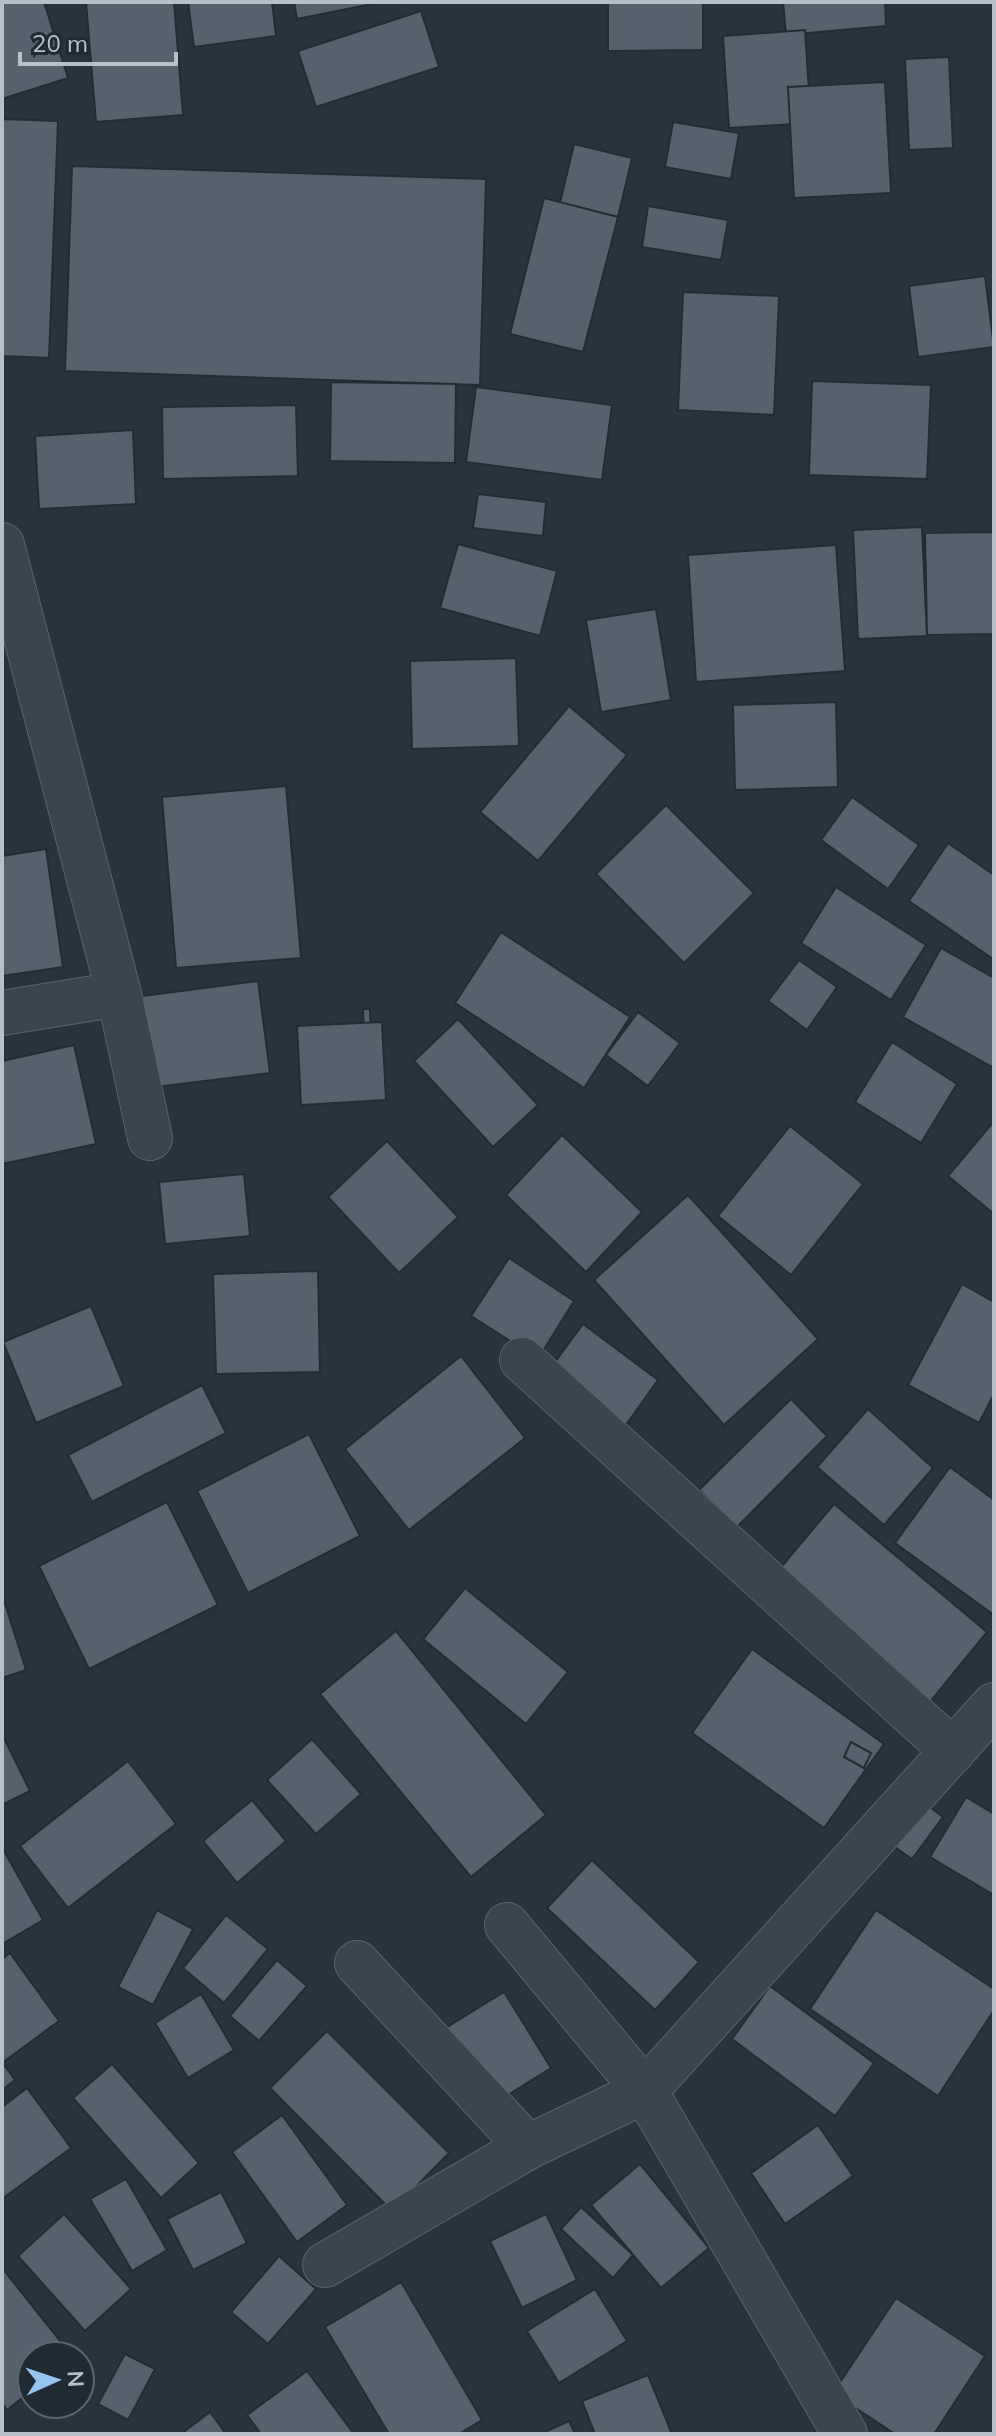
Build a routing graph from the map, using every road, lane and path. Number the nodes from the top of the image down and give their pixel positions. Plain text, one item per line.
1 (2, 545) edge
2 (119, 994) junction
3 (2, 1013) edge
4 (150, 1138) dead end
5 (522, 1360) dead end
6 (994, 1705) edge
7 (953, 1751) junction
8 (507, 1925) dead end
9 (357, 1963) dead end
10 (645, 2091) junction
11 (528, 2147) junction
12 (325, 2265) dead end
13 (845, 2434) edge

1 - 2 street
2 - 3 street
2 - 4 street
5 - 7 street
6 - 7 street
7 - 10 street
8 - 10 street
9 - 11 street
10 - 11 street
10 - 13 street
11 - 12 street

